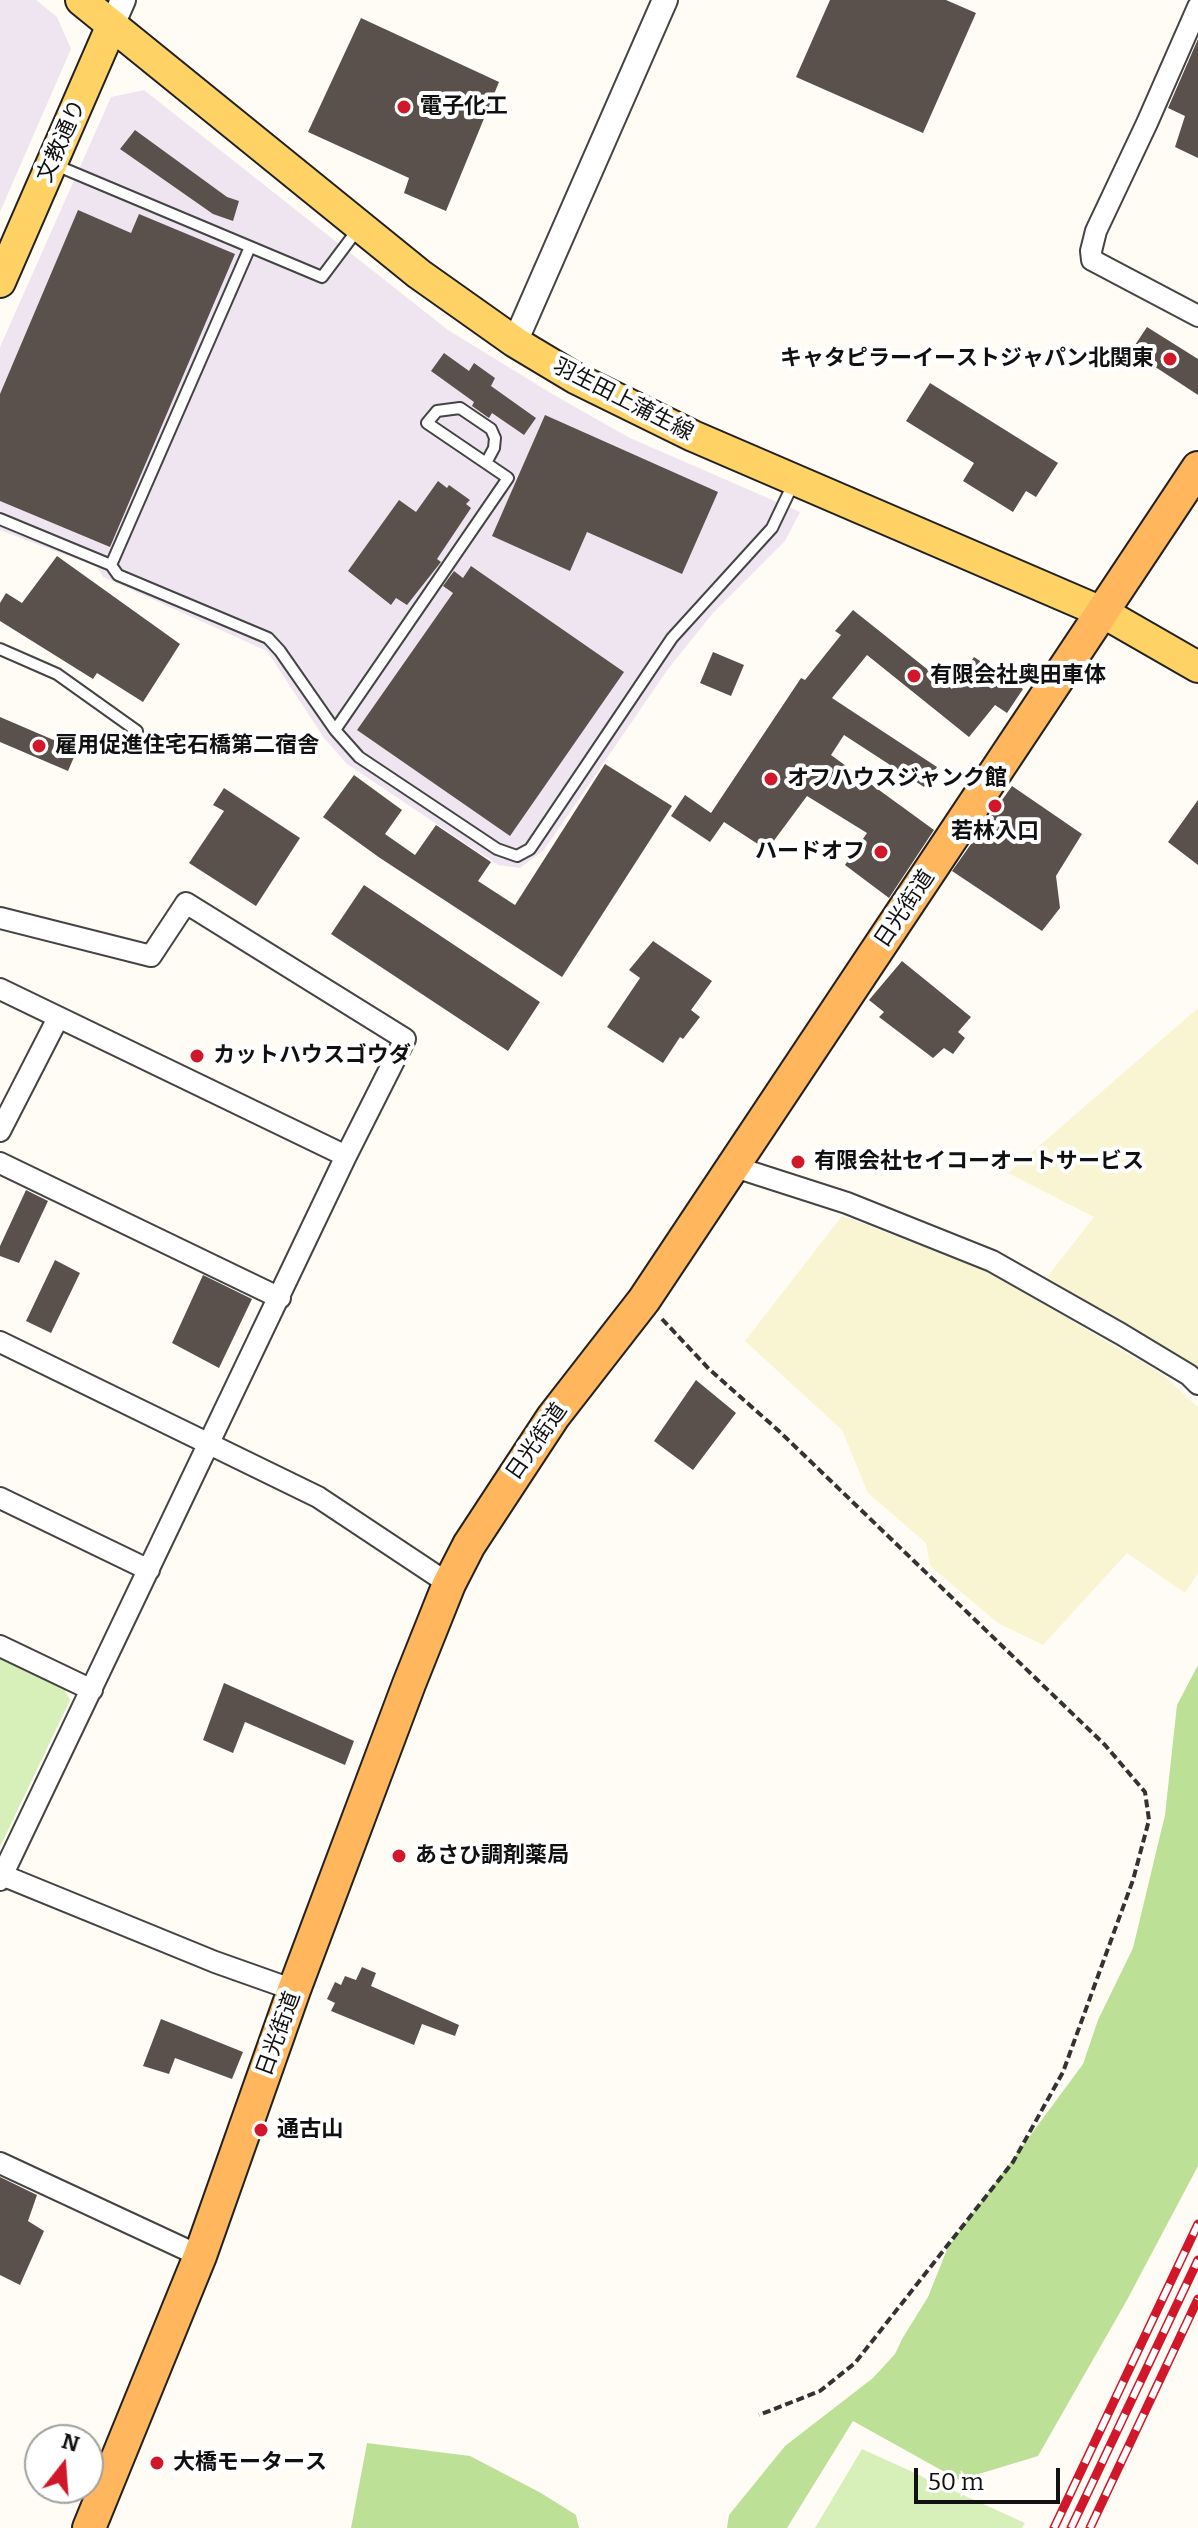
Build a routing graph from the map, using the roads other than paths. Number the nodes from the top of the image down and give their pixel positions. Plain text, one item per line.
1 (81, 0) edge
2 (665, 0) edge
3 (1198, 7) edge
4 (118, 13) edge
5 (52, 164) junction
6 (359, 227) junction
7 (250, 247) junction
8 (0, 282) edge
9 (1198, 316) edge
10 (515, 342) junction
11 (486, 463) junction
12 (1198, 468) edge
13 (795, 480) junction
14 (0, 519) edge
15 (111, 565) junction
16 (1104, 613) junction
17 (0, 649) edge
18 (1198, 667) edge
19 (335, 730) junction
20 (137, 731) dead end
21 (0, 918) edge
22 (0, 989) edge
23 (58, 1018) junction
24 (0, 1131) edge
25 (346, 1156) junction
26 (0, 1163) edge
27 (732, 1166) junction
28 (280, 1298) junction
29 (0, 1342) edge
30 (1198, 1384) edge
31 (209, 1443) junction
32 (0, 1498) edge
33 (149, 1570) junction
34 (449, 1584) junction
35 (0, 1646) edge
36 (92, 1690) junction
37 (1, 1877) edge
38 (294, 1990) junction
39 (0, 2163) edge
40 (200, 2256) junction
41 (89, 2528) edge

1 - 4 main road, 羽生田上蒲生線
2 - 10 street
3 - 9 street
4 - 5 main road, 文教通り
4 - 6 main road, 羽生田上蒲生線
5 - 7 lane
5 - 8 main road, 文教通り
6 - 7 lane
6 - 10 main road, 羽生田上蒲生線
7 - 15 lane
10 - 13 main road, 羽生田上蒲生線
11 - 11 lane
11 - 19 lane
12 - 16 highway, 日光街道
13 - 16 main road, 羽生田上蒲生線
13 - 19 lane
14 - 15 lane
15 - 19 lane
16 - 18 main road, 羽生田上蒲生線
16 - 27 highway, 日光街道
17 - 20 lane
21 - 25 street
22 - 23 street
23 - 24 street
23 - 25 street
25 - 28 street
26 - 28 street
27 - 30 street
27 - 34 highway, 日光街道
28 - 31 street
29 - 31 street
31 - 33 street
31 - 34 street
32 - 33 street
33 - 36 street
34 - 38 highway, 日光街道
35 - 36 street
36 - 37 street
37 - 38 street
38 - 40 highway, 日光街道
39 - 40 street
40 - 41 highway, 日光街道

